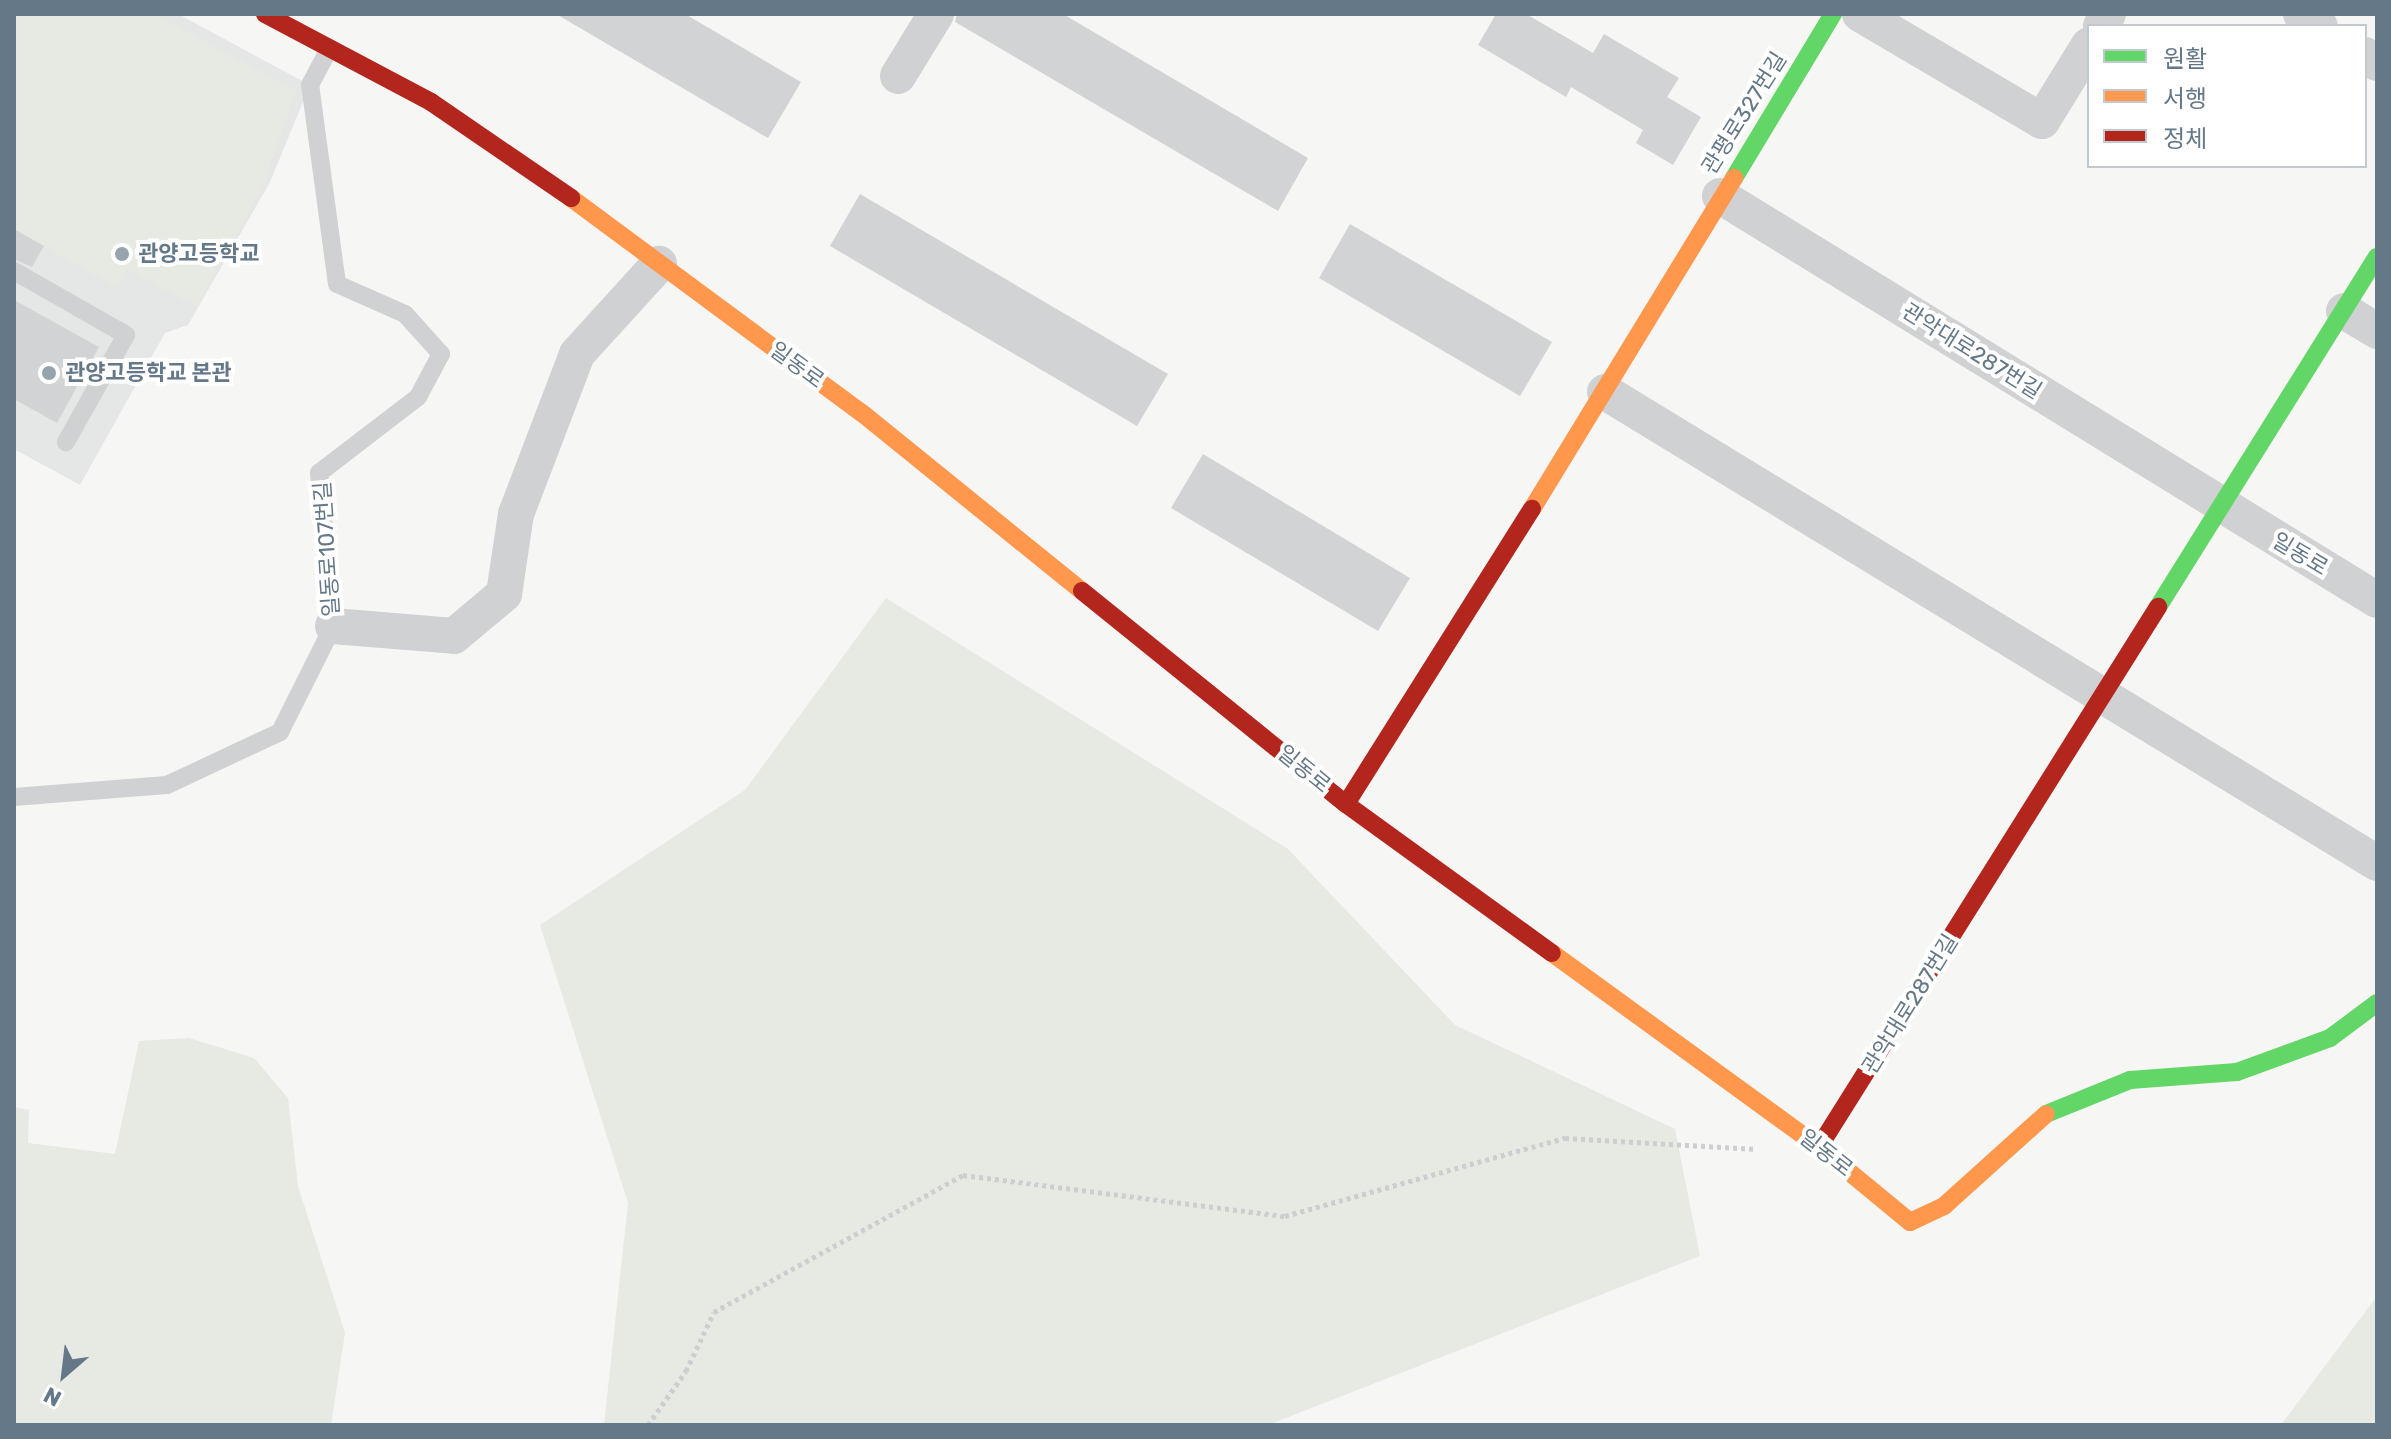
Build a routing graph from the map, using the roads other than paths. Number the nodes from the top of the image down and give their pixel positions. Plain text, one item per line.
1 (265, 14) edge
2 (936, 14) edge
3 (1833, 14) edge
4 (1860, 14) edge
5 (2087, 48) edge
6 (329, 49) junction
7 (898, 76) dead end
8 (1720, 196) junction
9 (2377, 257) edge
10 (659, 264) junction
11 (14, 271) edge
12 (2344, 311) junction
13 (2377, 331) edge
14 (1605, 392) junction
15 (66, 442) dead end
16 (2223, 507) junction
17 (2377, 600) edge
18 (333, 626) junction
19 (2104, 699) junction
20 (14, 797) edge
21 (1346, 804) junction
22 (2377, 863) edge
23 (2377, 1003) edge
24 (1819, 1147) junction

1 - 6 street, 일동로
2 - 7 street
3 - 8 street, 관평로327번길
4 - 5 street
6 - 10 street, 일동로
6 - 18 lane, 일동로107번길
8 - 14 street, 관평로327번길
8 - 16 street, 관악대로287번길
9 - 12 street, 관악대로287번길
10 - 18 street
10 - 21 street, 일동로
11 - 15 lane
12 - 13 street
12 - 16 street, 관악대로287번길
14 - 19 street
14 - 21 street, 관평로327번길
16 - 17 street, 일동로
16 - 19 street, 관악대로287번길
18 - 20 lane, 일동로107번길
19 - 22 street
19 - 24 street, 관악대로287번길
21 - 24 street, 일동로
23 - 24 street, 일동로

